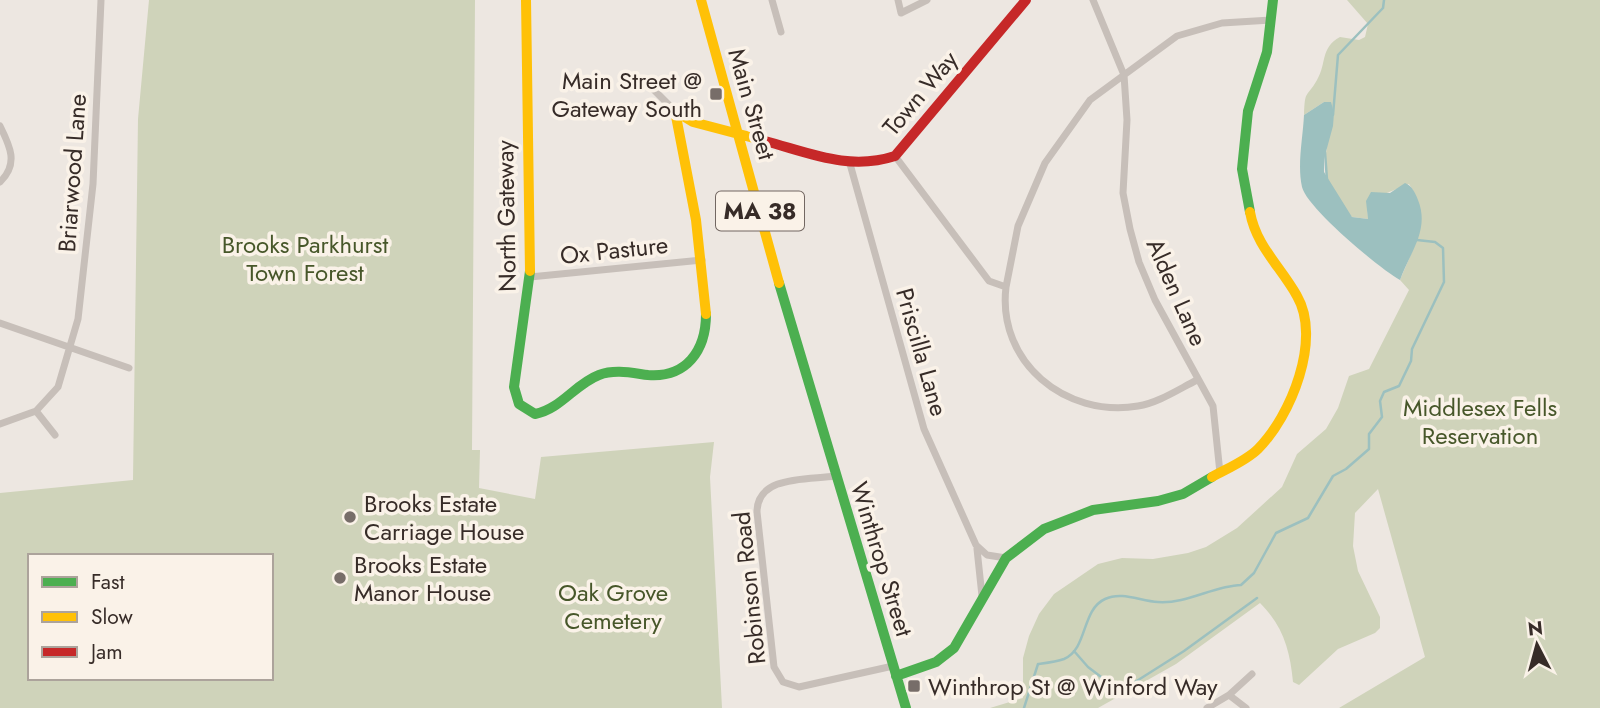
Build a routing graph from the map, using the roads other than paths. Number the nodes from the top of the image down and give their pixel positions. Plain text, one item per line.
1 (101, 0) edge
2 (526, 0) edge
3 (701, 0) edge
4 (772, 0) edge
5 (898, 0) edge
6 (927, 0) edge
7 (1026, 0) edge
8 (1093, 0) edge
9 (1273, 0) edge
10 (1271, 20) junction
11 (781, 32) dead end
12 (1124, 75) junction
13 (650, 86) dead end
14 (675, 111) junction
15 (0, 126) edge
16 (740, 135) junction
17 (895, 156) junction
18 (850, 164) junction
19 (0, 182) edge
20 (702, 260) junction
21 (530, 277) junction
22 (1006, 287) junction
23 (0, 323) edge
24 (70, 348) junction
25 (129, 368) dead end
26 (1198, 380) junction
27 (36, 411) junction
28 (821, 421) joint
29 (0, 424) edge
30 (55, 435) dead end
31 (1220, 474) junction
32 (835, 475) junction
33 (976, 545) junction
34 (1006, 558) junction
35 (981, 602) junction
36 (895, 671) junction
37 (1252, 674) dead end
38 (1229, 695) junction
39 (906, 708) edge
40 (1207, 708) edge
41 (1246, 708) edge

1 - 24 street, Briarwood Lane
2 - 21 street, North Gateway
3 - 16 street, Main Street / MA 38
4 - 11 street
5 - 6 street
7 - 17 street, Town Way
8 - 12 street, Alden Lane
9 - 10 street
10 - 12 street
10 - 31 street
12 - 22 street
12 - 26 street, Alden Lane
13 - 14 street
14 - 16 street, Town Way
14 - 20 street
15 - 19 street
16 - 18 street, Town Way
16 - 28 street, Main Street / MA 38
17 - 18 street, Town Way
17 - 22 street
18 - 33 street, Priscilla Lane
20 - 21 street, Ox Pasture
20 - 21 street, North Gateway
22 - 26 street
23 - 24 street
24 - 25 street
24 - 27 street, Briarwood Lane
26 - 31 street, Alden Lane
27 - 29 street
27 - 30 street
28 - 32 street, Winthrop Street / MA 38
31 - 34 street
32 - 36 street, Winthrop Street / MA 38
32 - 36 street, Robinson Road
33 - 34 street
33 - 35 street, Priscilla Lane
34 - 35 street
35 - 36 street
36 - 39 street, Winthrop Street / MA 38
37 - 38 street
38 - 40 street
38 - 41 street

